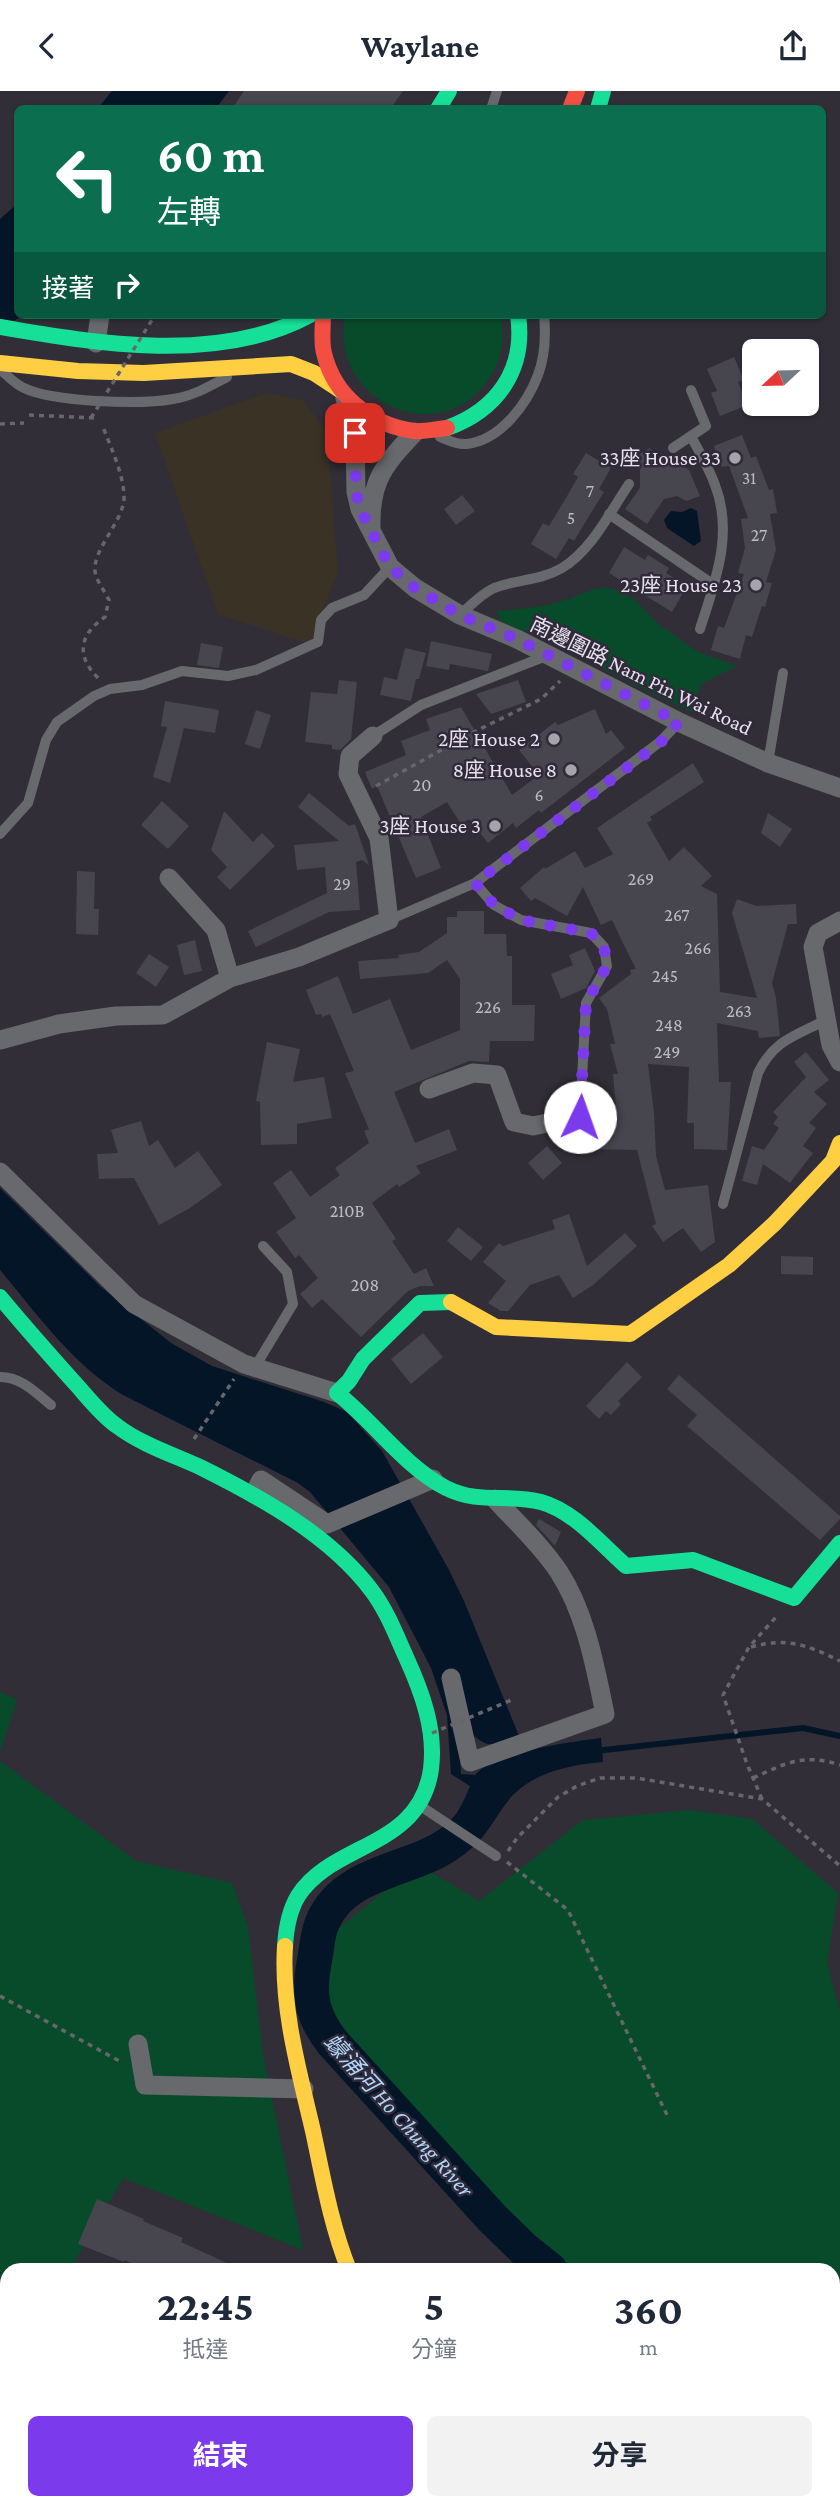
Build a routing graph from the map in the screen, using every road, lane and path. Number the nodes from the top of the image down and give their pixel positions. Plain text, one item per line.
1 (99, 319) edge
2 (153, 319) edge
3 (303, 319) edge
4 (323, 319) edge
5 (518, 319) edge
6 (544, 319) edge
7 (0, 327) edge
8 (96, 343) junction
9 (0, 363) edge
10 (246, 366) junction
11 (0, 370) edge
12 (691, 390) dead end
13 (342, 394) junction
14 (29, 415) dead end
15 (23, 423) dead end
16 (0, 424) edge
17 (103, 427) dead end
18 (422, 432) junction
19 (691, 436) junction
20 (673, 448) dead end
21 (629, 484) dead end
22 (609, 514) junction
23 (371, 534) junction
24 (390, 567) junction
25 (714, 585) junction
26 (460, 615) junction
27 (700, 629) dead end
28 (549, 655) junction
29 (574, 668) junction
30 (783, 673) dead end
31 (110, 689) junction
32 (679, 722) junction
33 (373, 736) joint
34 (768, 763) junction
35 (840, 788) edge
36 (360, 798) junction
37 (0, 834) edge
38 (169, 878) dead end
39 (475, 883) junction
40 (388, 920) junction
41 (840, 921) edge
42 (230, 978) junction
43 (826, 1020) junction
44 (0, 1040) edge
45 (840, 1062) edge
46 (429, 1089) dead end
47 (580, 1117) joint
48 (840, 1143) edge
49 (0, 1172) edge
50 (723, 1204) dead end
51 (263, 1246) dead end
52 (0, 1297) edge
53 (249, 1366) junction
54 (0, 1377) edge
55 (337, 1393) junction
56 (51, 1405) dead end
57 (181, 1459) junction
58 (424, 1483) junction
59 (254, 1494) junction
60 (495, 1499) junction
61 (840, 1543) edge
62 (794, 1598) junction
63 (749, 1647) junction
64 (840, 1661) edge
65 (451, 1678) dead end
66 (513, 1699) dead end
67 (432, 1733) junction
68 (840, 1765) edge
69 (752, 1778) junction
70 (762, 1799) junction
71 (419, 1804) junction
72 (499, 1857) junction
73 (840, 1866) edge
74 (0, 1996) edge
75 (138, 2043) dead end
76 (143, 2074) junction
77 (304, 2089) junction
78 (669, 2119) dead end
79 (347, 2263) edge

1 - 8 street
2 - 14 path, bridge
3 - 8 street
4 - 13 street
5 - 18 street
6 - 18 lane
7 - 8 street
9 - 10 street
10 - 11 lane
10 - 13 street
12 - 19 lane
13 - 18 street
13 - 23 street, 南邊圍路 Nam Pin Wai Road
15 - 16 path
17 - 31 path
18 - 23 street
19 - 20 lane
19 - 25 lane
21 - 22 lane
22 - 25 lane
22 - 26 lane
23 - 24 street, 南邊圍路 Nam Pin Wai Road
24 - 26 street, 南邊圍路 Nam Pin Wai Road
24 - 31 lane
25 - 27 lane
26 - 28 street, 南邊圍路 Nam Pin Wai Road
28 - 29 street, 南邊圍路 Nam Pin Wai Road
28 - 33 lane
29 - 32 street, 南邊圍路 Nam Pin Wai Road
29 - 36 path
30 - 34 lane
31 - 37 lane
32 - 34 street, 南邊圍路 Nam Pin Wai Road
32 - 39 lane
33 - 36 street
34 - 35 street, 南邊圍路 Nam Pin Wai Road
36 - 40 street
38 - 42 street
39 - 40 lane
39 - 47 lane
40 - 42 street
41 - 43 street
42 - 44 street
43 - 45 street
43 - 50 lane
46 - 47 street
48 - 55 street
49 - 53 street
51 - 53 lane
52 - 57 street
53 - 55 street
53 - 57 path
54 - 56 lane
55 - 58 street
57 - 59 street
58 - 59 street
58 - 60 street
59 - 67 street
60 - 62 street
60 - 65 street
61 - 62 street
62 - 63 path
63 - 64 path
63 - 69 path
66 - 67 path, bridge
67 - 71 street
68 - 69 path
69 - 70 path
70 - 72 path
70 - 73 path
71 - 72 lane
71 - 77 street
72 - 78 path
74 - 76 path
75 - 76 street
76 - 77 street
77 - 79 street

